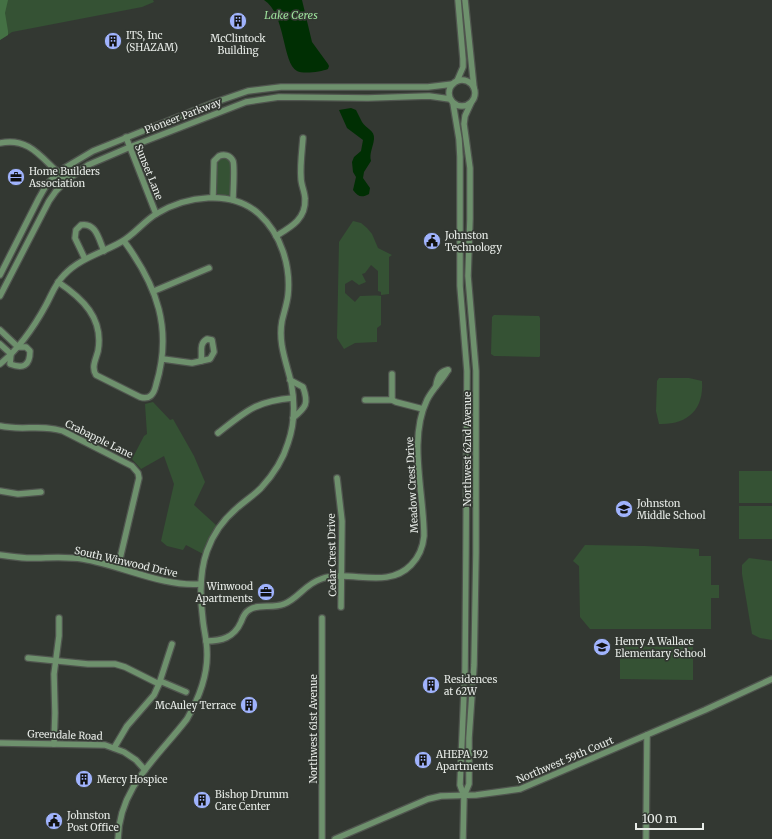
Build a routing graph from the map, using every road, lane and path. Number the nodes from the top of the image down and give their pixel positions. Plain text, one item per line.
1 (458, 0) edge
2 (465, 0) edge
3 (455, 82) junction
4 (474, 88) junction
5 (451, 101) junction
6 (472, 103) junction
7 (126, 137) junction
8 (303, 138) dead end
9 (0, 143) edge
10 (130, 147) junction
11 (58, 173) junction
12 (66, 180) junction
13 (213, 197) junction
14 (233, 200) junction
15 (156, 214) junction
16 (276, 236) junction
17 (124, 241) junction
18 (104, 251) junction
19 (85, 259) junction
20 (209, 268) dead end
21 (0, 275) edge
22 (58, 282) junction
23 (154, 291) junction
24 (0, 296) edge
25 (0, 330) edge
26 (0, 344) edge
27 (18, 347) junction
28 (9, 356) junction
29 (163, 359) junction
30 (201, 362) dead end
31 (0, 364) edge
32 (392, 374) dead end
33 (290, 380) junction
34 (436, 386) dead end
35 (293, 398) junction
36 (365, 400) dead end
37 (392, 400) junction
38 (423, 409) junction
39 (293, 418) junction
40 (0, 426) edge
41 (218, 433) dead end
42 (337, 478) dead end
43 (0, 491) edge
44 (41, 492) dead end
45 (0, 555) edge
46 (118, 567) junction
47 (342, 575) junction
48 (200, 584) junction
49 (341, 607) dead end
50 (59, 618) dead end
51 (322, 618) dead end
52 (206, 641) junction
53 (172, 644) dead end
54 (28, 658) dead end
55 (55, 660) junction
56 (772, 679) edge
57 (160, 682) junction
58 (186, 692) dead end
59 (647, 735) junction
60 (0, 743) edge
61 (54, 744) junction
62 (114, 748) junction
63 (145, 770) junction
64 (464, 796) junction
65 (118, 839) edge
66 (322, 839) edge
67 (335, 839) edge
68 (463, 839) edge
69 (646, 839) edge

1 - 3 street
2 - 4 street
3 - 4 street
3 - 5 street
3 - 7 street, Pioneer Parkway
4 - 6 street
5 - 6 street
5 - 10 street, Pioneer Parkway
5 - 64 street, Northwest 62nd Avenue
6 - 64 street, Northwest 62nd Avenue
7 - 10 street, Sunset Lane
7 - 11 street, Pioneer Parkway
8 - 16 street
9 - 11 street
10 - 12 street, Pioneer Parkway
10 - 15 street, Sunset Lane
11 - 12 street
11 - 21 street, Pioneer Parkway
12 - 24 street, Pioneer Parkway
13 - 14 street
13 - 14 street
13 - 15 street
14 - 16 street
15 - 17 street
16 - 33 street
17 - 18 street
17 - 23 street
18 - 19 street
18 - 19 street
19 - 22 street
20 - 23 street
22 - 27 street
22 - 29 street
23 - 29 street
25 - 27 street
26 - 28 street
27 - 28 street
27 - 28 street
28 - 31 street
29 - 30 street
32 - 37 street
33 - 35 street
33 - 39 street
34 - 38 street, Meadow Crest Drive
35 - 39 street
35 - 41 street
36 - 37 street
37 - 38 street
38 - 47 street, Meadow Crest Drive
39 - 48 street
40 - 46 street, Crabapple Lane
42 - 47 street, Cedar Crest Drive
43 - 44 street
45 - 46 street, South Winwood Drive
46 - 48 street, South Winwood Drive
47 - 49 street, Cedar Crest Drive
47 - 52 street, Meadow Crest Drive
48 - 52 street
50 - 55 street
51 - 66 street, Northwest 61st Avenue
52 - 63 street
53 - 57 street
54 - 55 street
55 - 57 street
55 - 61 street
56 - 59 street, Northwest 59th Court
57 - 58 street
57 - 62 street
59 - 64 street, Northwest 59th Court
59 - 69 street
60 - 61 street, Greendale Road
61 - 62 street, Greendale Road
62 - 63 street, Greendale Road
63 - 65 street
64 - 67 street, Northwest 59th Court
64 - 68 street, Northwest 62nd Avenue

